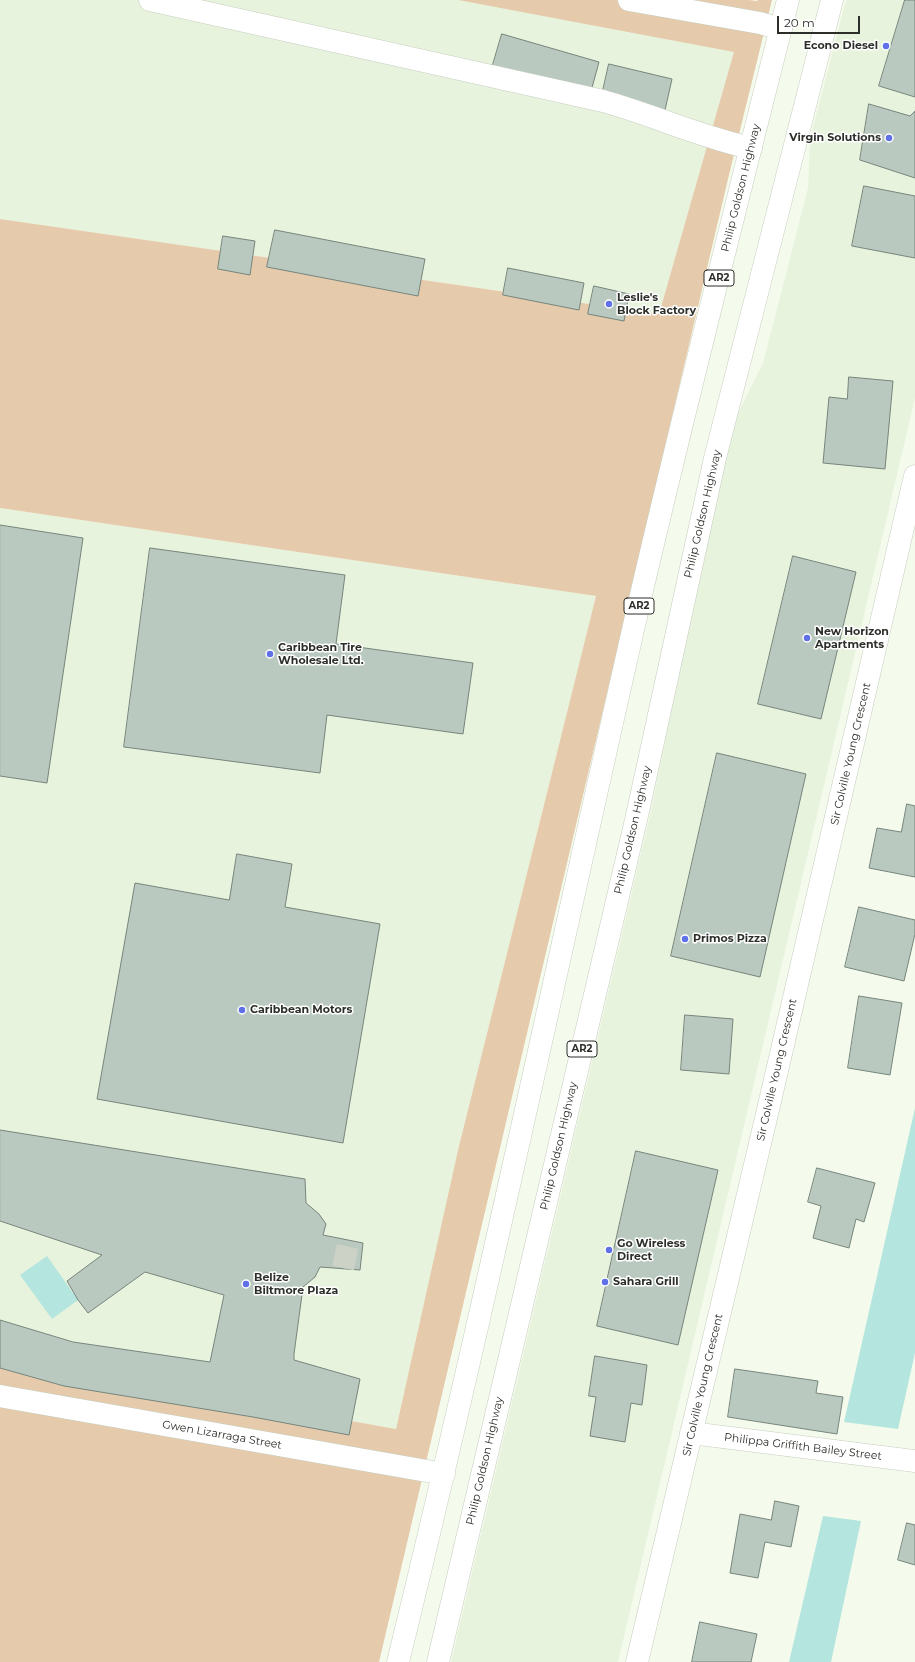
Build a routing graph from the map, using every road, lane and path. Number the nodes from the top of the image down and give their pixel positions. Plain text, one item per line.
1 (150, 0) edge
2 (629, 0) edge
3 (788, 0) edge
4 (832, 0) edge
5 (781, 29) junction
6 (751, 148) junction
7 (915, 476) edge
8 (0, 1396) edge
9 (691, 1433) junction
10 (915, 1461) edge
11 (444, 1474) junction
12 (398, 1662) edge
13 (438, 1662) edge
14 (637, 1662) edge

1 - 6 main road
2 - 5 main road
3 - 5 main road, Philip Goldson Highway / AR2
4 - 13 main road, Philip Goldson Highway / AR2
5 - 6 main road, Philip Goldson Highway / AR2
6 - 11 main road, Philip Goldson Highway / AR2
7 - 9 main road, Sir Colville Young Crescent
8 - 11 main road, Gwen Lizarraga Street
9 - 10 main road, Philippa Griffith Bailey Street
9 - 14 main road, Sir Colville Young Crescent
11 - 12 main road, Philip Goldson Highway / AR2

